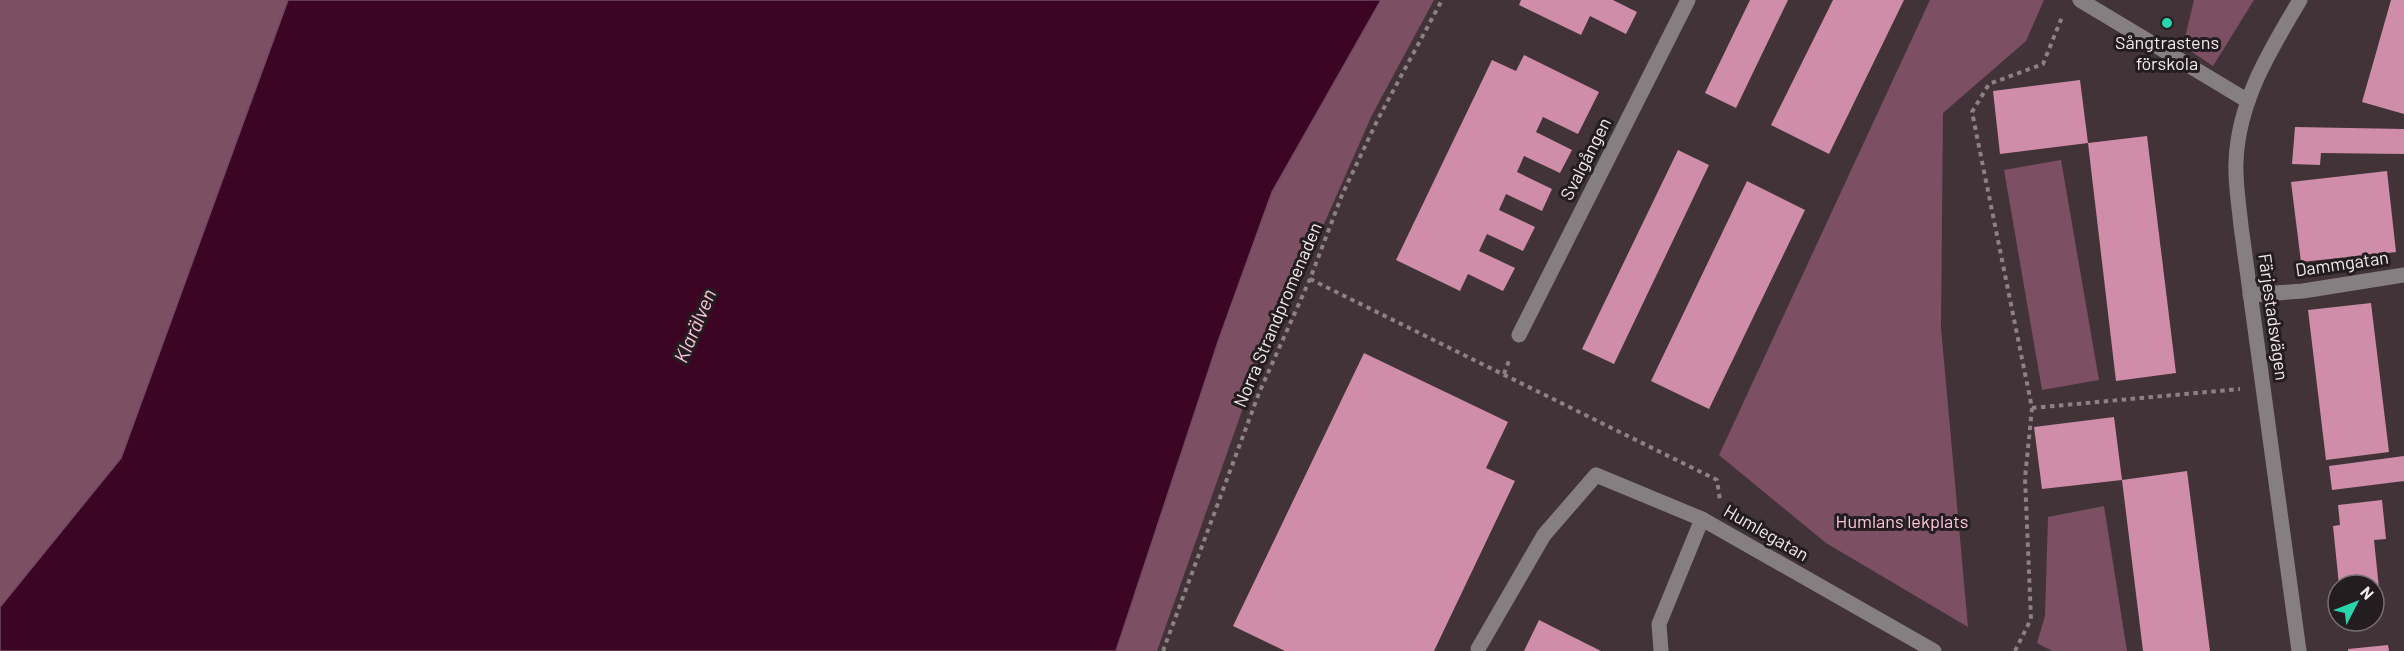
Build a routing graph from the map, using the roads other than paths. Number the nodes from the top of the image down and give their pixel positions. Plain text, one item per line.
1 (1688, 0) edge
2 (2080, 0) edge
3 (2300, 0) edge
4 (2248, 101) junction
5 (2404, 275) edge
6 (2250, 295) junction
7 (1519, 335) dead end
8 (1702, 519) junction
9 (1478, 649) dead end
10 (1661, 651) edge
11 (1934, 651) edge
12 (2299, 651) edge

1 - 7 street, Svalgången
2 - 4 street
3 - 4 street, Färjestadsvägen
4 - 6 street, Färjestadsvägen
5 - 6 street, Dammgatan
6 - 12 street, Färjestadsvägen
8 - 9 street
8 - 10 street, Humlegatan
8 - 11 street, Humlegatan

